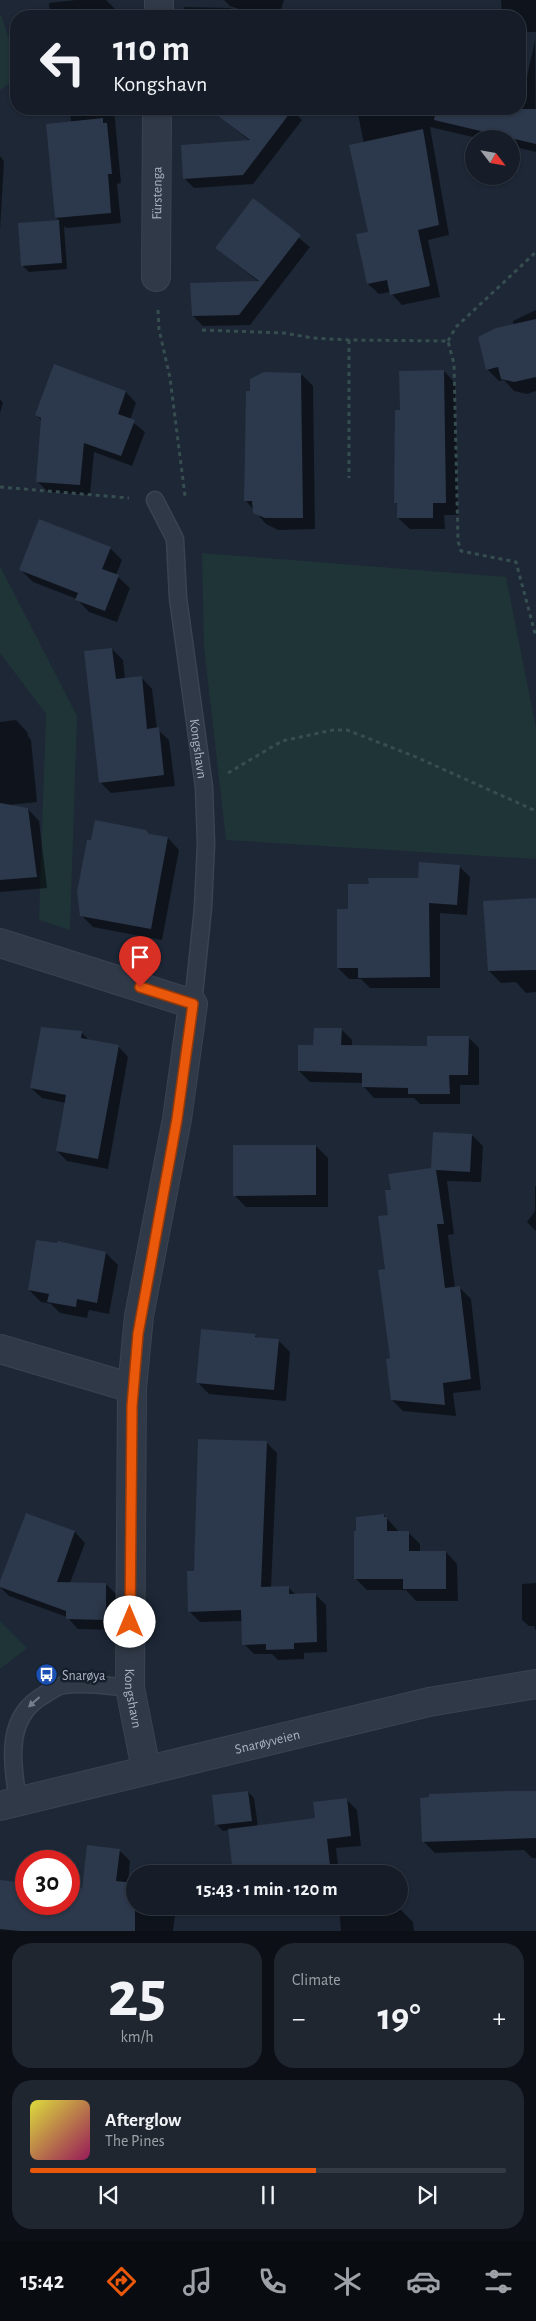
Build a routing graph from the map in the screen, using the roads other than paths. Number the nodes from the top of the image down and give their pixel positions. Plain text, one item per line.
1 (157, 115) edge
2 (156, 277) road end
3 (155, 500) road end
4 (0, 943) edge
5 (193, 1004) junction
6 (0, 1349) edge
7 (132, 1388) junction
8 (536, 1684) edge
9 (130, 1688) junction
10 (146, 1770) junction
11 (9, 1804) edge

1 - 2 street, Fürstenga
3 - 5 lane, Kongshavn
4 - 5 street
5 - 7 street, Kongshavn
6 - 7 street
7 - 9 street, Kongshavn
8 - 10 street, Snarøyveien
9 - 10 street, Kongshavn
9 -> 11 lane
10 - 11 street, Snarøyveien

